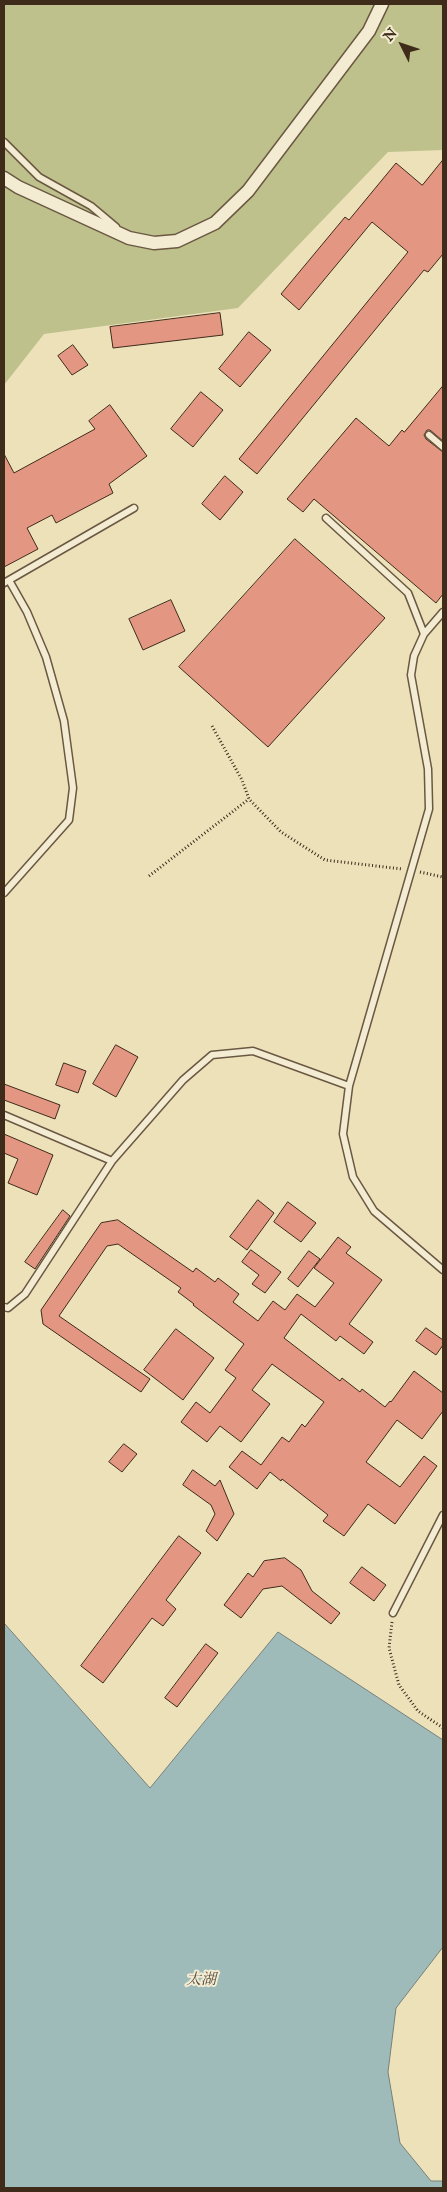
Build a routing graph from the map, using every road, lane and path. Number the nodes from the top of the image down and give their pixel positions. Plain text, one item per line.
1 (382, 4) edge
2 (4, 142) edge
3 (4, 178) edge
4 (130, 238) junction
5 (429, 435) dead end
6 (443, 447) edge
7 (134, 508) dead end
8 (326, 518) dead end
9 (7, 582) edge
10 (443, 612) edge
11 (424, 634) junction
12 (212, 726) dead end
13 (249, 799) junction
14 (412, 870) junction
15 (149, 876) dead end
16 (443, 877) edge
17 (4, 893) edge
18 (349, 1086) junction
19 (4, 1115) edge
20 (112, 1161) junction
21 (443, 1270) edge
22 (4, 1307) edge
23 (443, 1515) edge
24 (394, 1613) joint
25 (443, 1728) edge

1 - 4 street
2 - 4 lane
3 - 4 street
5 - 6 lane
7 - 9 lane
8 - 11 lane
9 - 17 lane
10 - 11 lane
11 - 14 lane
12 - 13 path
13 - 14 path
13 - 15 path
14 - 16 path
14 - 18 lane
18 - 20 lane
18 - 21 lane
19 - 20 lane
20 - 22 lane
23 - 24 lane
24 - 25 path

